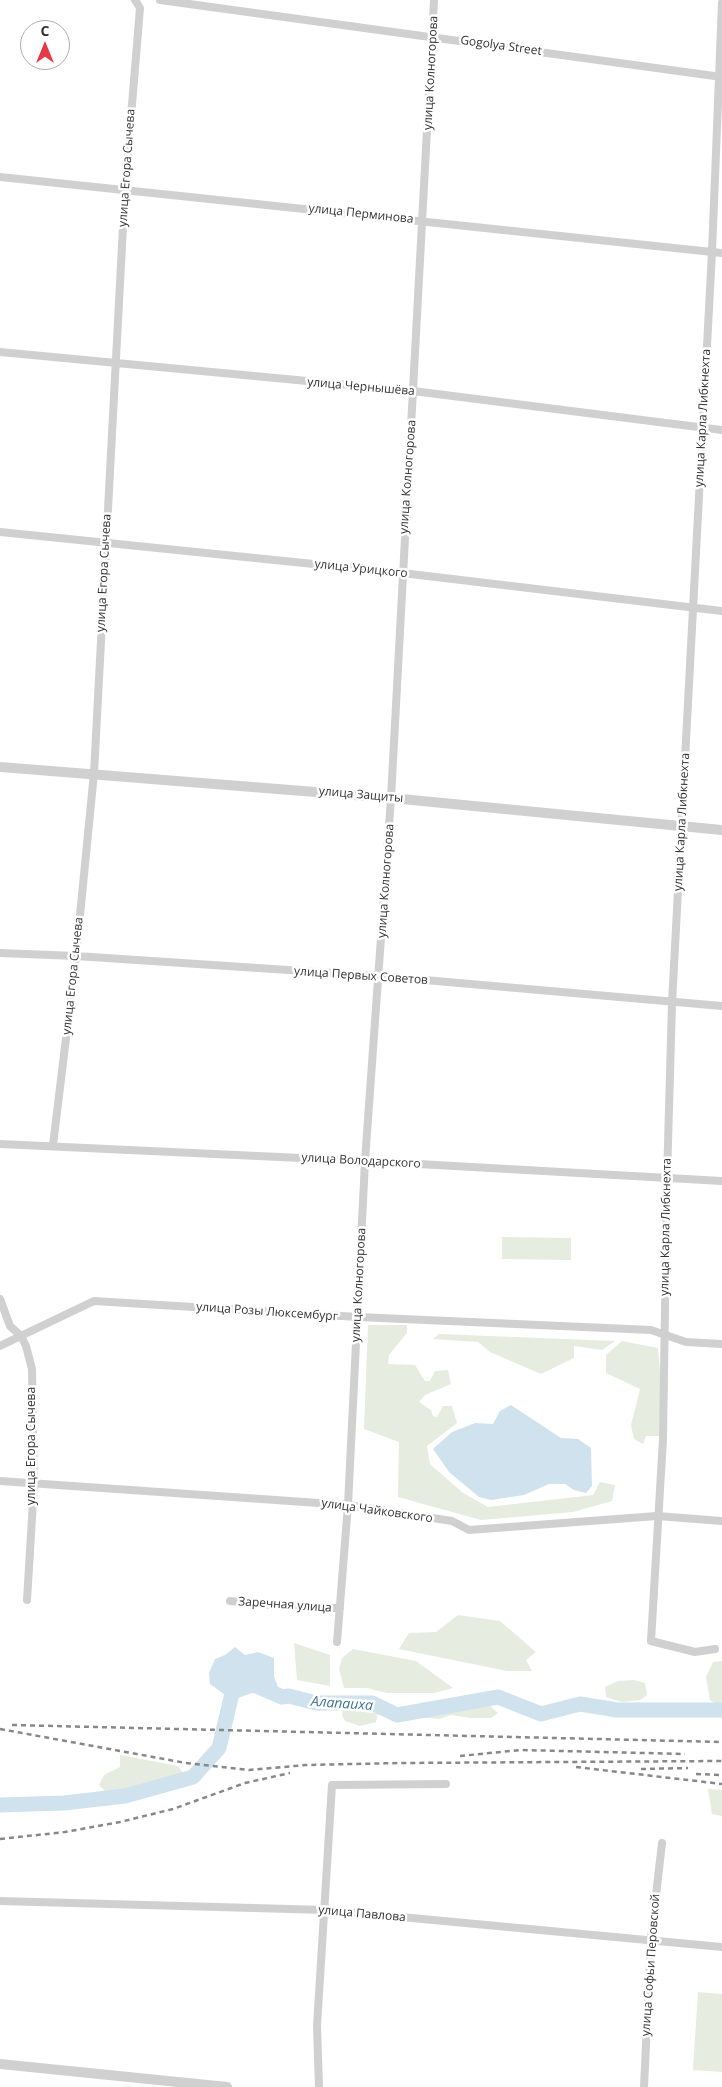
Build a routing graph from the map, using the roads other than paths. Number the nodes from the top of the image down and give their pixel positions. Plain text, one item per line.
1 (135, 0) edge
2 (160, 0) edge
3 (434, 0) edge
4 (722, 3) edge
5 (433, 36) junction
6 (720, 77) edge
7 (0, 177) edge
8 (125, 189) junction
9 (423, 220) junction
10 (712, 252) junction
11 (722, 253) edge
12 (0, 352) edge
13 (116, 364) junction
14 (413, 391) junction
15 (702, 427) junction
16 (722, 430) edge
17 (0, 532) edge
18 (106, 542) junction
19 (402, 573) junction
20 (694, 608) junction
21 (722, 611) edge
22 (0, 767) edge
23 (94, 774) junction
24 (392, 798) junction
25 (681, 827) junction
26 (722, 830) edge
27 (0, 952) edge
28 (76, 956) junction
29 (379, 976) junction
30 (672, 1003) junction
31 (722, 1006) edge
32 (0, 1144) edge
33 (53, 1146) junction
34 (365, 1161) junction
35 (666, 1179) junction
36 (722, 1181) edge
37 (0, 1300) edge
38 (358, 1317) junction
39 (664, 1335) junction
40 (21, 1336) junction
41 (722, 1344) edge
42 (0, 1346) edge
43 (0, 1481) edge
44 (34, 1484) junction
45 (348, 1505) junction
46 (657, 1516) junction
47 (722, 1521) edge
48 (27, 1600) dead end
49 (230, 1601) dead end
50 (340, 1608) junction
51 (337, 1642) dead end
52 (715, 1649) dead end
53 (446, 1784) dead end
54 (662, 1843) dead end
55 (0, 1901) edge
56 (326, 1910) junction
57 (651, 1939) junction
58 (722, 1947) edge
59 (0, 2064) edge
60 (227, 2087) edge
61 (319, 2087) edge
62 (644, 2087) edge

1 - 8 street, улица Егора Сычева
2 - 5 street, Gogolya Street
3 - 5 street, улица Колногорова
4 - 6 street, улица Карла Либкнехта
5 - 6 street, Gogolya Street
5 - 9 street, улица Колногорова
6 - 10 street, улица Карла Либкнехта
7 - 8 street, улица Перминова
8 - 9 street, улица Перминова
8 - 13 street, улица Егора Сычева
9 - 10 street, улица Перминова
9 - 14 street, улица Колногорова
10 - 11 street, улица Перминова
10 - 15 street, улица Карла Либкнехта
12 - 13 street, улица Чернышёва
13 - 14 street, улица Чернышёва
13 - 18 street, улица Егора Сычева
14 - 15 street, улица Чернышёва
14 - 19 street, улица Колногорова
15 - 16 street, улица Чернышёва
15 - 20 street, улица Карла Либкнехта
17 - 18 street, улица Урицкого
18 - 19 street, улица Урицкого
18 - 23 street, улица Егора Сычева
19 - 20 street, улица Урицкого
19 - 24 street, улица Колногорова
20 - 21 street, улица Урицкого
20 - 25 street, улица Карла Либкнехта
22 - 23 street, улица Защиты
23 - 24 street, улица Защиты
23 - 28 street, улица Егора Сычева
24 - 25 street, улица Защиты
24 - 29 street, улица Колногорова
25 - 26 street, улица Защиты
25 - 30 street, улица Карла Либкнехта
27 - 28 street, улица Первых Советов
28 - 29 street, улица Первых Советов
28 - 33 street, улица Егора Сычева
29 - 30 street, улица Первых Советов
29 - 34 street, улица Колногорова
30 - 31 street, улица Первых Советов
30 - 35 street, улица Карла Либкнехта
32 - 33 street, улица Володарского
33 - 34 street, улица Володарского
34 - 35 street, улица Володарского
34 - 38 street, улица Колногорова
35 - 36 street, улица Володарского
35 - 39 street, улица Карла Либкнехта
37 - 40 street, улица Егора Сычева
38 - 39 street, улица Розы Люксембург
38 - 40 street, улица Розы Люксембург
38 - 45 street, улица Колногорова
39 - 41 street, улица Розы Люксембург
39 - 46 street, улица Карла Либкнехта
40 - 42 street, улица Розы Люксембург
40 - 44 street, улица Егора Сычева
43 - 44 street, улица Чайковского
44 - 45 street, улица Чайковского
44 - 48 street, улица Егора Сычева
45 - 46 street, улица Чайковского
45 - 50 street, улица Колногорова
46 - 47 street, улица Чайковского
46 - 52 street, улица Карла Либкнехта
49 - 50 street, Заречная улица
50 - 51 street, улица Колногорова
53 - 56 street
54 - 57 street, улица Софьи Перовской
55 - 56 street, улица Павлова
56 - 57 street, улица Павлова
56 - 61 street
57 - 58 street, улица Павлова
57 - 62 street, улица Софьи Перовской
59 - 60 street

